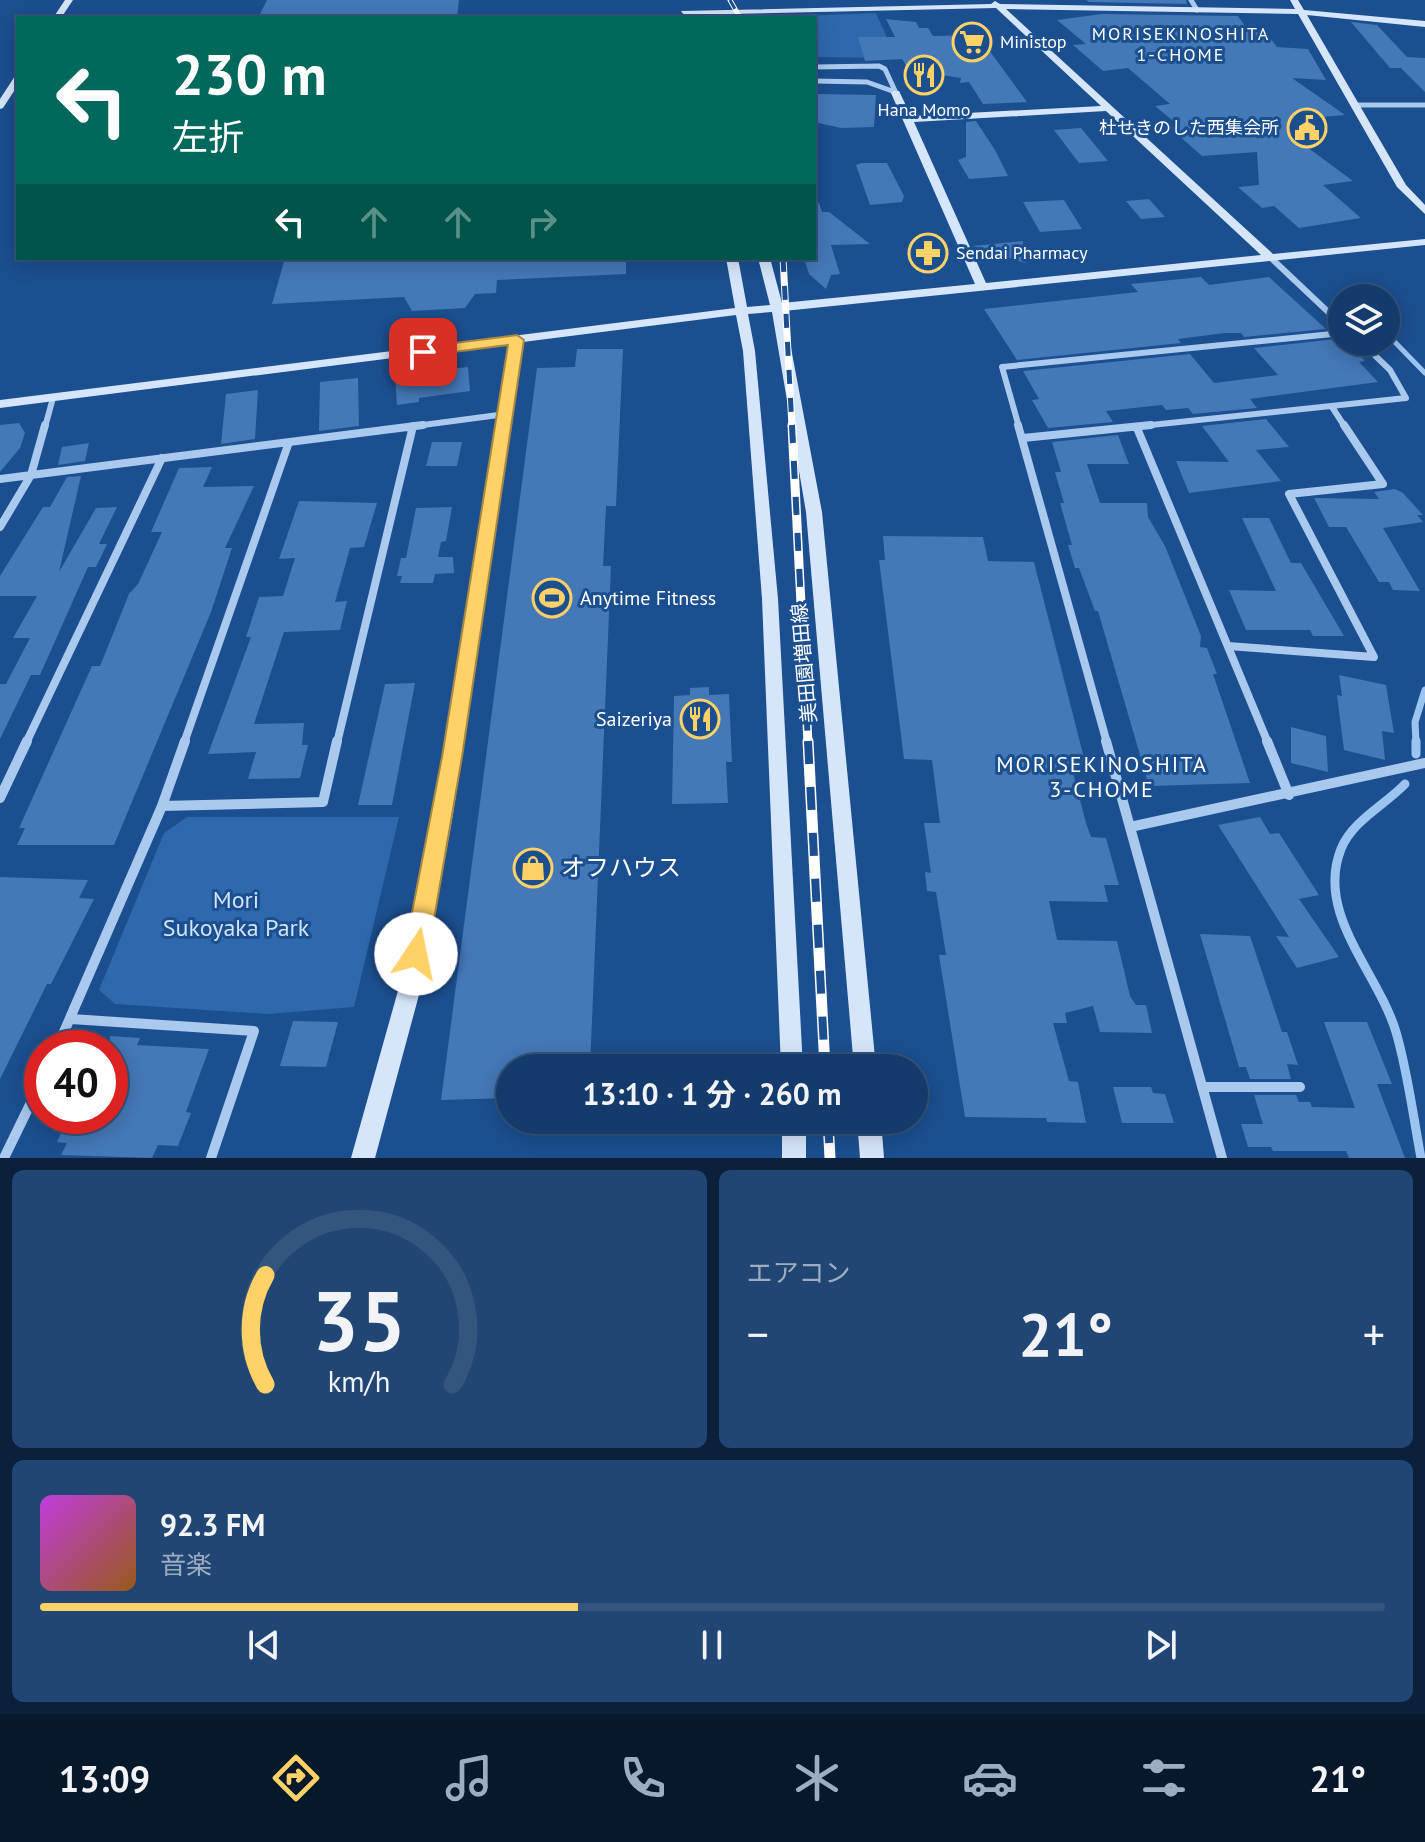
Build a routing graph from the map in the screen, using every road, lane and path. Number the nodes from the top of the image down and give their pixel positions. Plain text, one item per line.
1 (698, 0) edge
2 (836, 0) edge
3 (1191, 0) edge
4 (1294, 0) edge
5 (995, 3) edge
6 (843, 8) junction
7 (1197, 10) junction
8 (684, 12) edge
9 (1303, 12) junction
10 (702, 15) edge
11 (1425, 24) edge
12 (871, 64) junction
13 (816, 67) edge
14 (16, 81) edge
15 (816, 81) edge
16 (872, 83) junction
17 (896, 93) junction
18 (1354, 105) junction
19 (1425, 105) edge
20 (0, 106) edge
21 (1111, 108) junction
22 (908, 119) junction
23 (1425, 211) edge
24 (1425, 242) edge
25 (1270, 257) junction
26 (732, 260) edge
27 (765, 260) edge
28 (981, 285) junction
29 (778, 307) junction
30 (743, 311) junction
31 (1328, 312) edge
32 (1328, 334) edge
33 (517, 340) junction
34 (1376, 356) edge
35 (53, 398) junction
36 (0, 404) edge
37 (1332, 407) junction
38 (507, 414) junction
39 (413, 426) junction
40 (1137, 428) junction
41 (1023, 438) junction
42 (289, 442) junction
43 (162, 458) junction
44 (31, 475) junction
45 (0, 479) edge
46 (0, 527) edge
47 (1228, 646) junction
48 (1425, 763) edge
49 (1289, 795) junction
50 (0, 798) edge
51 (162, 806) junction
52 (1130, 827) junction
53 (71, 1019) junction
54 (66, 1030) edge
55 (791, 1054) edge
56 (864, 1054) edge
57 (1202, 1087) junction
58 (1300, 1087) dead end
59 (24, 1117) edge
60 (794, 1134) edge
61 (870, 1134) edge
62 (4, 1158) edge
63 (211, 1158) edge
64 (363, 1158) edge
65 (794, 1158) edge
66 (872, 1158) edge
67 (1222, 1158) edge

1 - 10 street
2 - 6 street
3 - 7 street
4 - 9 street
5 - 6 street
5 - 7 street
5 - 21 street
6 - 10 street
7 - 9 street
8 - 10 street
9 - 11 street
9 - 18 street
12 - 13 street
12 - 16 street
12 - 17 street
14 - 20 street
15 - 16 street
16 - 17 street
17 - 22 street
18 - 19 street
18 - 23 street
21 - 22 street
21 - 25 street
22 - 28 street
24 - 25 street
25 - 28 street
25 - 31 street
26 - 30 street, 美田園増田線
27 - 29 street, 美田園増田線
28 - 29 street
29 - 30 street
29 - 56 street, 美田園増田線
30 - 33 street
30 - 55 street, 美田園増田線
32 - 41 street
33 - 35 street
33 - 38 street
34 - 37 street
35 - 36 street
35 - 44 street
37 - 40 street
37 - 47 street
38 - 39 street
38 - 64 street
39 - 42 street
39 - 51 street
40 - 41 street
40 - 47 street
41 - 52 street
42 - 43 street
42 - 51 street
43 - 44 street
43 - 50 street
44 - 45 street
44 - 46 street
47 - 49 street
48 - 49 street
49 - 52 street
51 - 53 street
52 - 57 street
53 - 54 street
53 - 63 street
57 - 58 street
57 - 67 street
59 - 62 street
60 - 65 street
61 - 66 street

